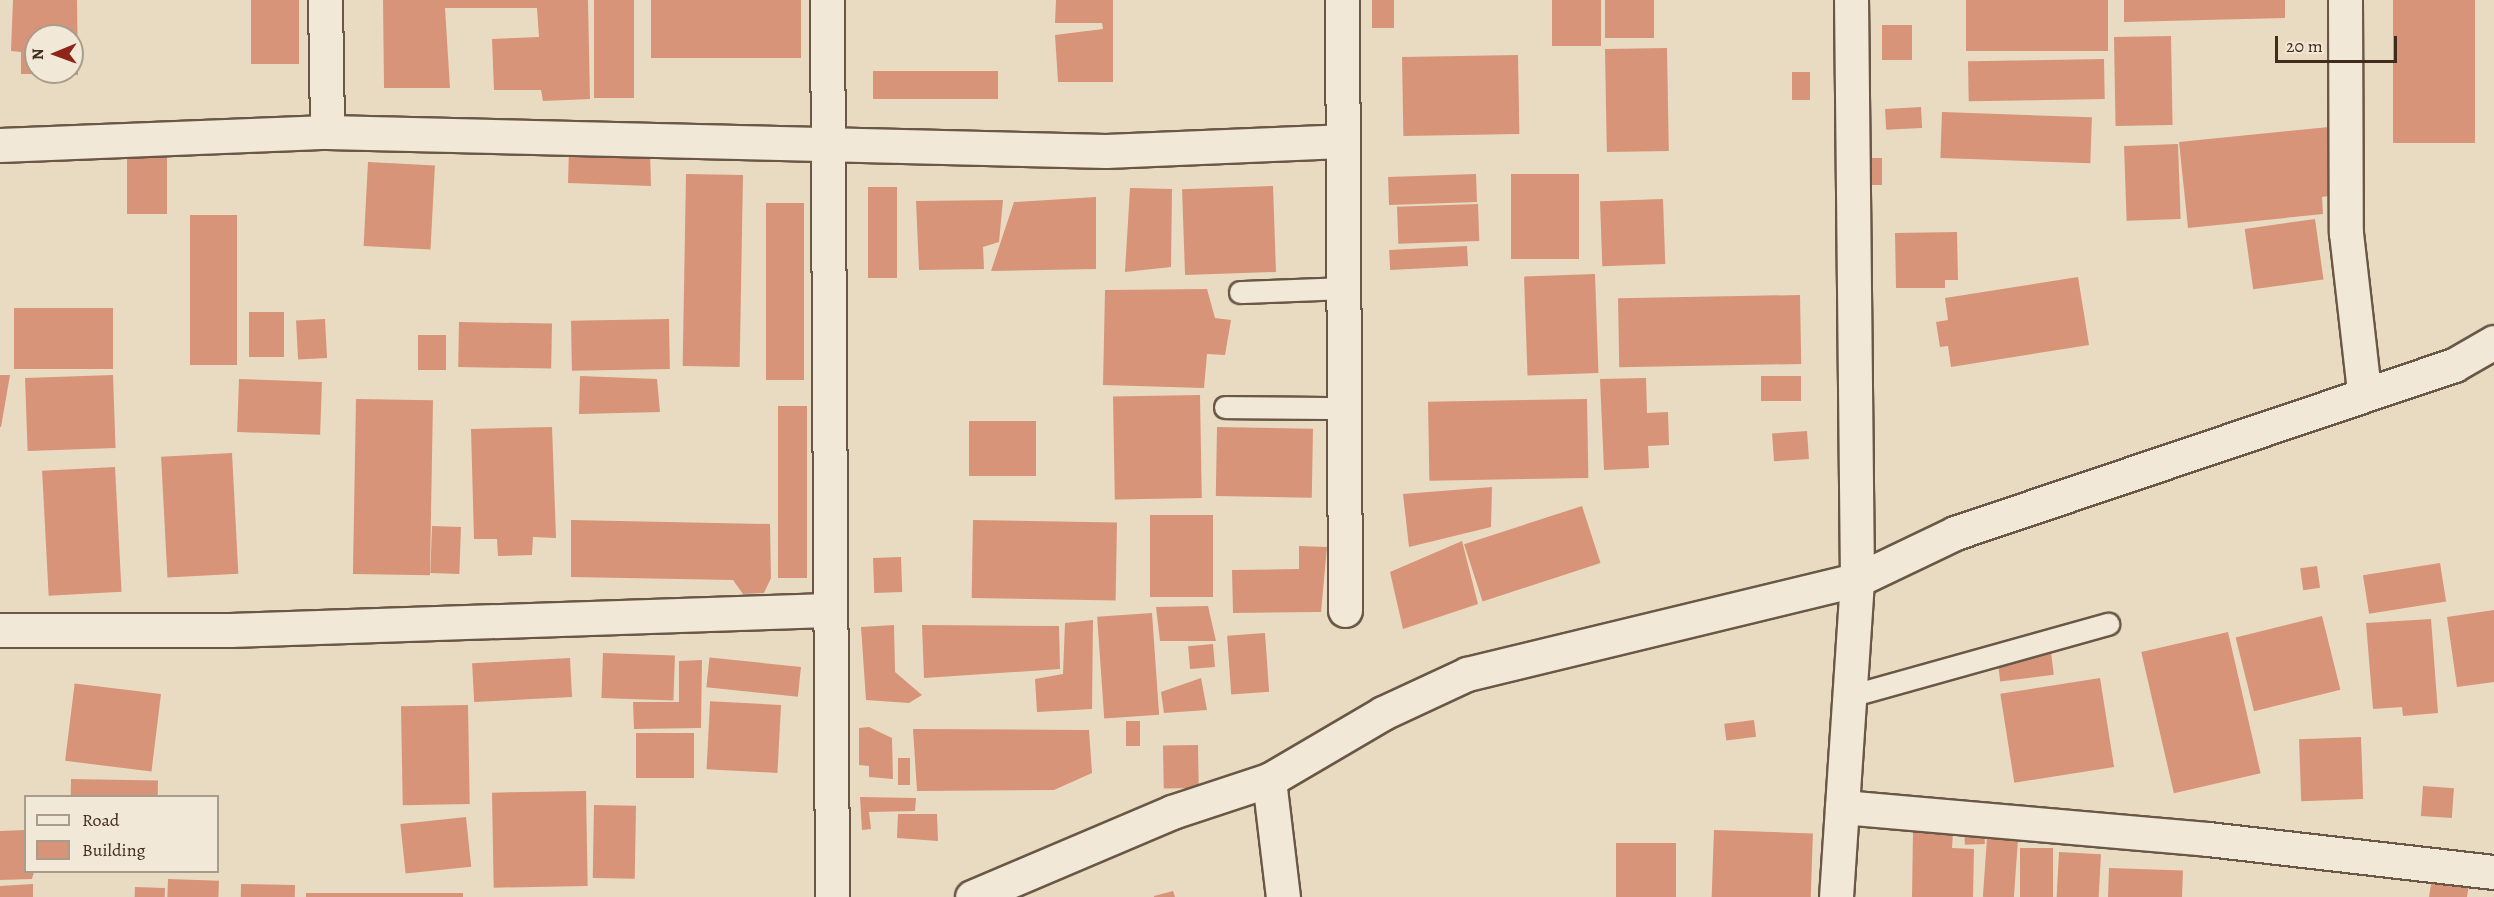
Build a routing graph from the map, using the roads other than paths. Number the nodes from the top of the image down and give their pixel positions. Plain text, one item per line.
1 (325, 0) edge
2 (827, 0) edge
3 (1342, 0) edge
4 (1851, 0) edge
5 (2345, 0) edge
6 (327, 132) junction
7 (1342, 141) junction
8 (0, 145) edge
9 (827, 146) junction
10 (1342, 288) junction
11 (1240, 292) dead end
12 (2494, 342) edge
13 (2364, 392) junction
14 (1226, 407) dead end
15 (1344, 408) junction
16 (1857, 580) junction
17 (828, 610) junction
18 (1345, 610) dead end
19 (2108, 624) dead end
20 (0, 630) edge
21 (1853, 695) junction
22 (1269, 780) junction
23 (1842, 807) junction
24 (2494, 872) edge
25 (832, 897) edge
26 (972, 897) edge
27 (1283, 897) edge
28 (1836, 897) edge

1 - 6 street
2 - 9 street
3 - 7 street
4 - 16 street
5 - 13 street
6 - 8 street
6 - 9 street
7 - 9 street
7 - 10 street
9 - 17 street
10 - 11 lane
10 - 15 street
12 - 13 street
13 - 16 street
14 - 15 lane
15 - 18 street
16 - 21 street
16 - 22 street
17 - 20 street
17 - 25 street
19 - 21 lane
21 - 23 street
22 - 26 street
22 - 27 street
23 - 24 street
23 - 28 street

